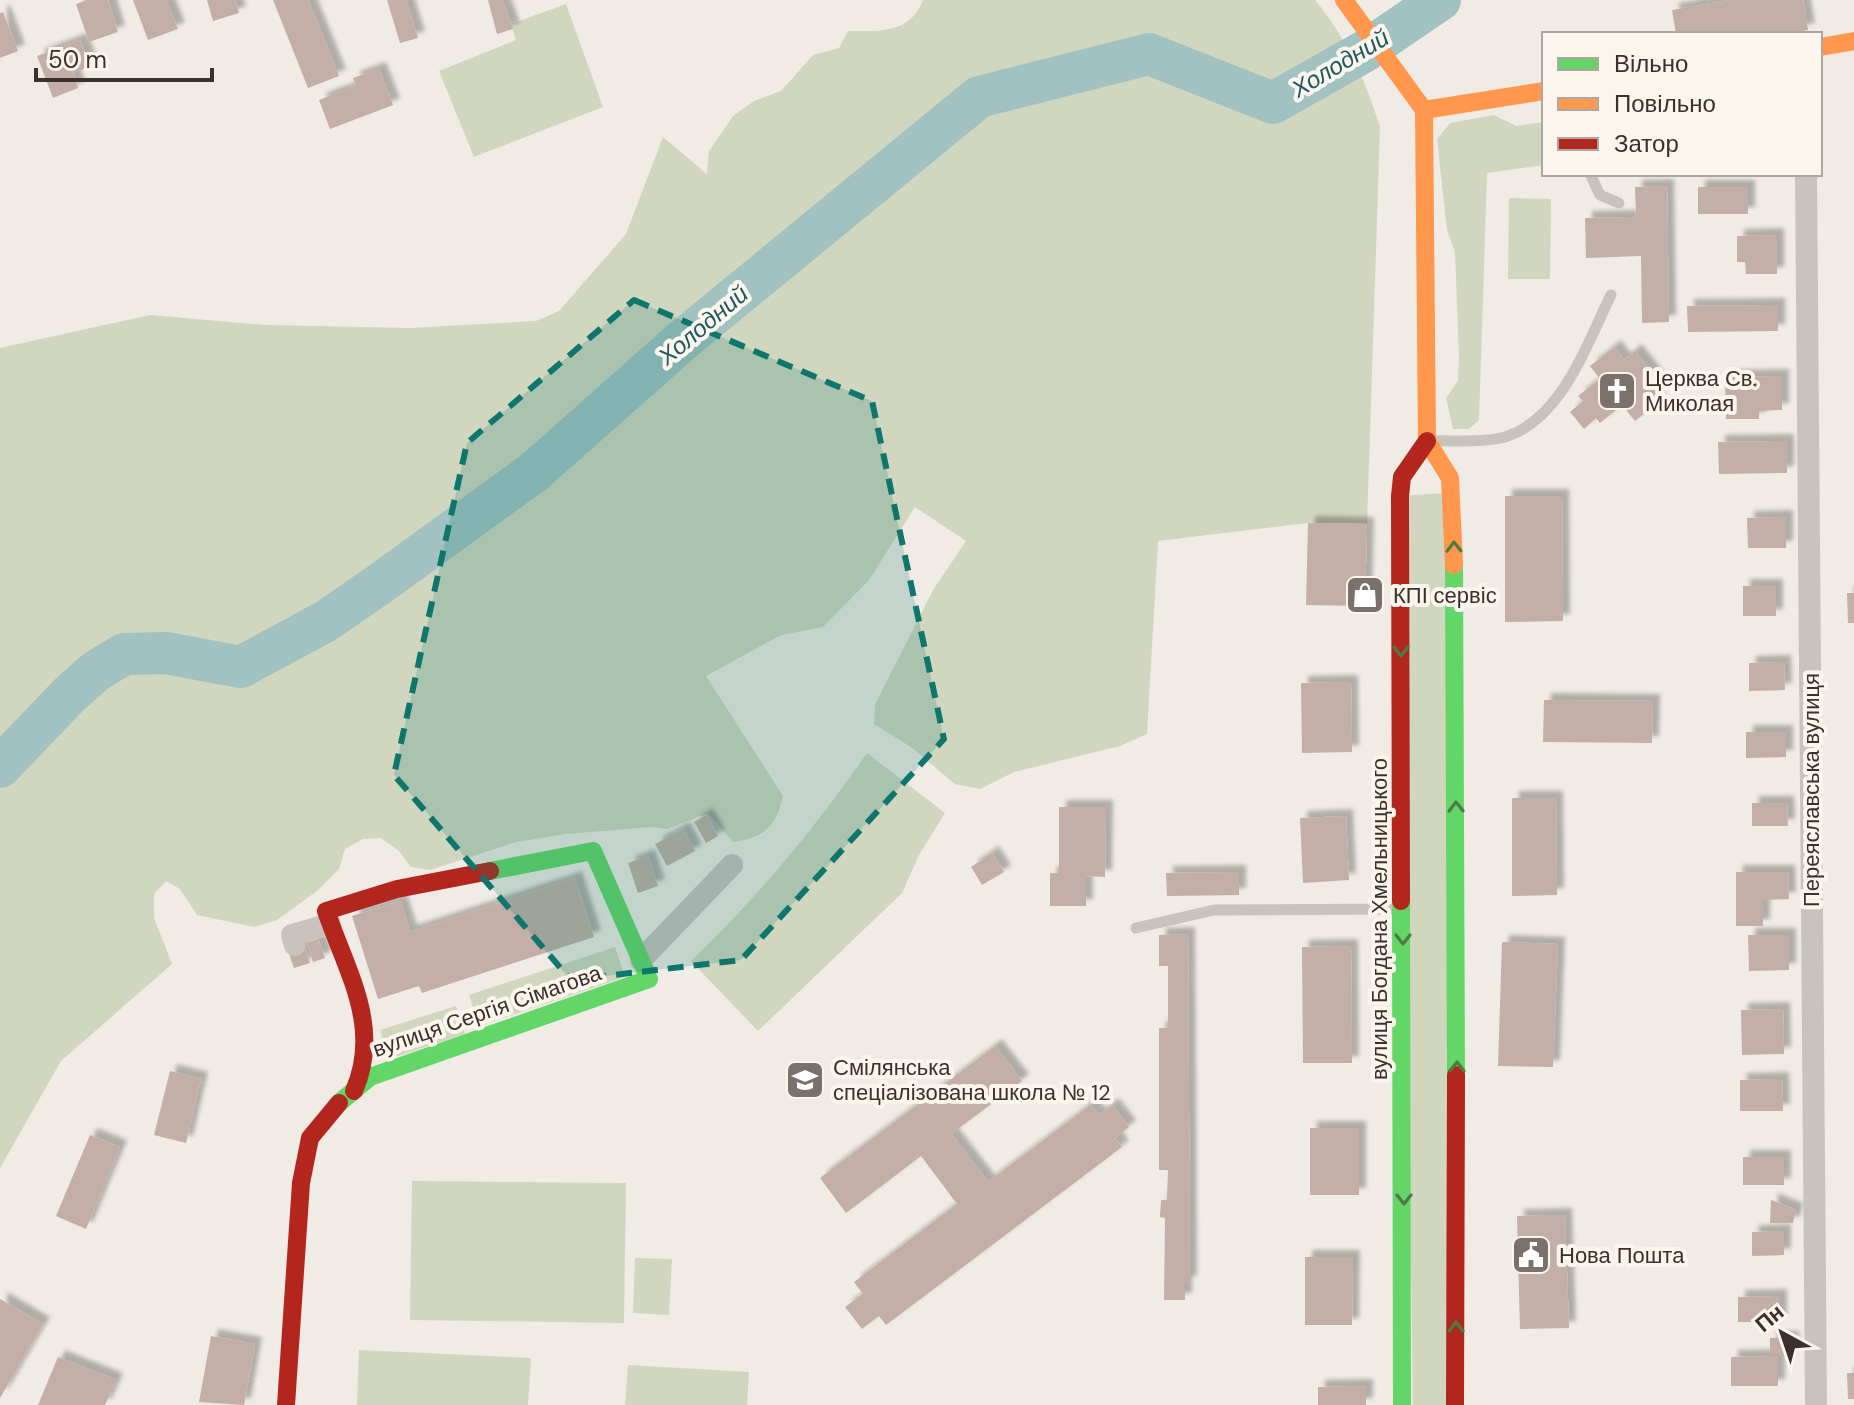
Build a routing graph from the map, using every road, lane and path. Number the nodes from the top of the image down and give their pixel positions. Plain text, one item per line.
1 (1344, 0) edge
2 (1854, 41) edge
3 (1822, 47) edge
4 (1542, 91) edge
5 (1424, 110) junction
6 (1591, 176) edge
7 (1806, 176) edge
8 (1619, 203) dead end
9 (1611, 295) dead end
10 (1427, 441) junction
11 (732, 865) dead end
12 (1403, 909) junction
13 (1136, 928) dead end
14 (641, 960) junction
15 (354, 1091) junction
16 (286, 1405) edge
17 (1402, 1405) edge
18 (1455, 1405) edge
19 (1816, 1405) edge

1 - 5 main road
2 - 3 main road
4 - 5 main road
5 - 10 main road
6 - 8 lane
7 - 19 street, Переяславська вулиця
9 - 10 lane
10 -> 12 main road, вулиця Богдана Хмельницького
18 -> 10 main road
11 - 14 street
12 - 13 lane
12 -> 17 main road, вулиця Богдана Хмельницького
14 - 15 main road, вулиця Сергія Сімагова
14 - 15 main road
15 - 16 main road, вулиця Сергія Сімагова

